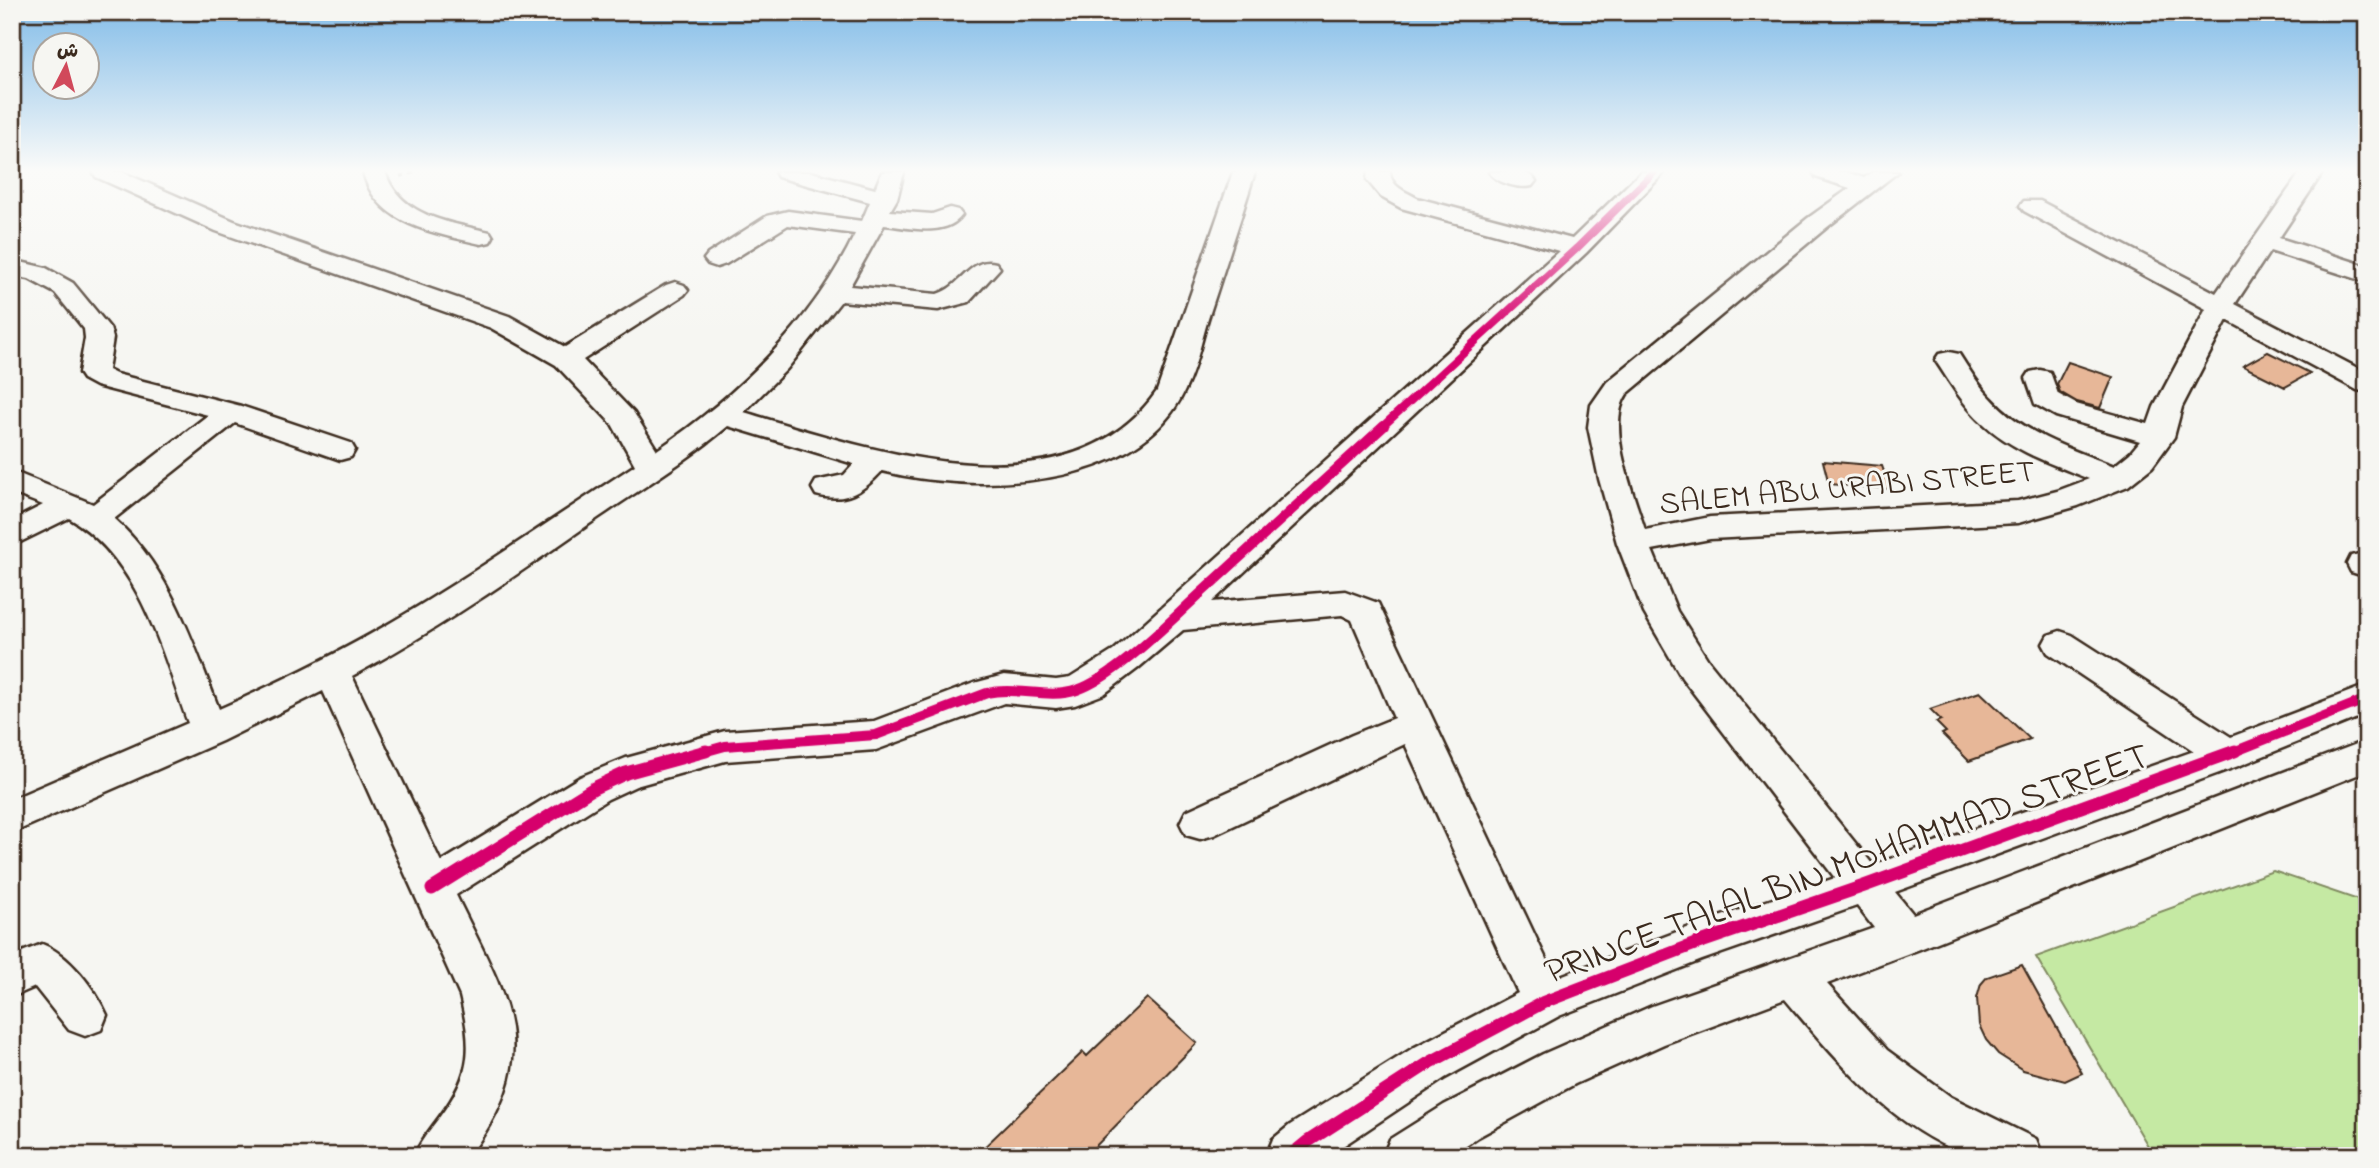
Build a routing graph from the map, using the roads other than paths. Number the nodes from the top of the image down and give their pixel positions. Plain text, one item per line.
1 (226, 227) edge
2 (441, 227) edge
3 (767, 227) edge
4 (869, 227) edge
5 (1226, 227) edge
6 (1497, 227) edge
7 (1599, 227) edge
8 (1817, 227) edge
9 (2071, 227) edge
10 (2276, 227) edge
11 (481, 237) dead end
12 (2266, 242) junction
13 (1577, 248) junction
14 (717, 259) dead end
15 (12, 268) edge
16 (987, 268) dead end
17 (2367, 274) edge
18 (675, 290) dead end
19 (834, 292) junction
20 (2220, 306) junction
21 (566, 359) junction
22 (1949, 360) dead end
23 (2040, 378) dead end
24 (2367, 384) edge
25 (231, 412) junction
26 (724, 415) junction
27 (2158, 437) junction
28 (341, 450) dead end
29 (875, 461) junction
30 (651, 466) junction
31 (2117, 479) junction
32 (12, 481) edge
33 (827, 488) dead end
34 (80, 513) junction
35 (12, 535) edge
36 (1633, 543) junction
37 (1174, 618) junction
38 (2060, 644) dead end
39 (332, 671) junction
40 (2367, 699) edge
41 (1415, 725) junction
42 (209, 731) junction
43 (2228, 754) junction
44 (2367, 755) edge
45 (12, 817) edge
46 (1200, 823) dead end
47 (1864, 887) junction
48 (432, 889) junction
49 (1905, 936) junction
50 (1791, 975) junction
51 (12, 977) edge
52 (1544, 1002) junction
53 (85, 1015) dead end
54 (438, 1156) edge
55 (1290, 1156) edge
56 (1407, 1156) edge
57 (2019, 1156) edge

1 - 21 street
2 - 11 street
3 - 14 street
4 - 19 street
5 - 29 street
6 - 13 street
7 - 13 street
8 - 36 street
9 - 20 street
10 - 12 street, SALEM ABU URABI STREET
12 - 17 street
12 - 20 street, SALEM ABU URABI STREET
13 - 37 street
15 - 25 street
16 - 19 street
18 - 21 street
19 - 26 street
20 - 24 street
20 - 27 street, SALEM ABU URABI STREET
21 - 30 street
22 - 31 street
23 - 27 street
25 - 28 street
25 - 34 street
26 - 29 street
26 - 30 street
27 - 31 street, SALEM ABU URABI STREET
29 - 33 street
30 - 39 street
31 - 36 street, SALEM ABU URABI STREET
32 - 34 street
34 - 35 street
34 - 42 street
36 - 47 street
37 - 41 street
37 - 48 street
38 - 43 street
39 - 42 street
39 - 48 street
40 - 43 street, PRINCE TALAL BIN MOHAMMAD STREET
41 - 46 street
41 - 52 street
42 - 45 street
43 - 47 street, PRINCE TALAL BIN MOHAMMAD STREET
44 - 49 street
47 - 49 street
47 - 52 street, PRINCE TALAL BIN MOHAMMAD STREET
48 - 54 street
49 - 50 street
50 - 56 street
50 - 57 street
51 - 53 street
52 - 55 street, PRINCE TALAL BIN MOHAMMAD STREET

